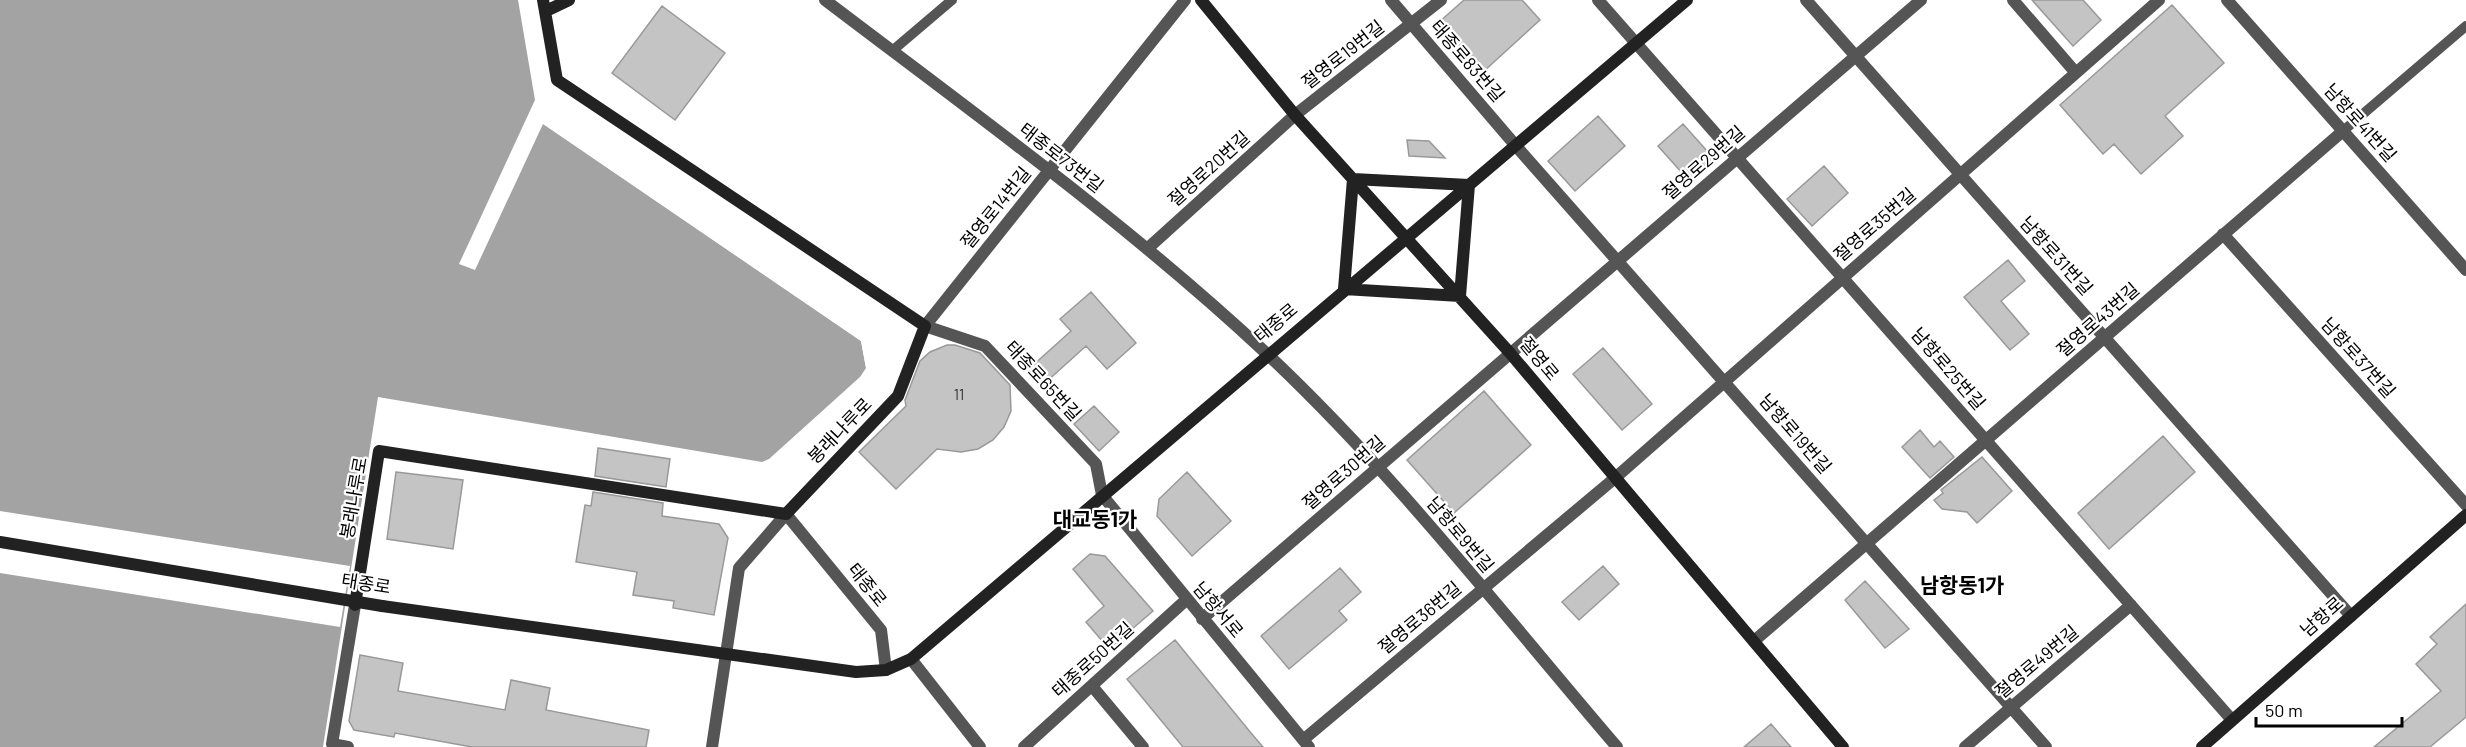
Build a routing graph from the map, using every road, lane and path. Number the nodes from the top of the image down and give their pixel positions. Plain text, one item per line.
1 (569, 0) edge
2 (825, 0) edge
3 (952, 0) edge
4 (1185, 0) edge
5 (1201, 0) edge
6 (1391, 0) edge
7 (1440, 0) edge
8 (1598, 0) edge
9 (1687, 0) edge
10 (1806, 0) edge
11 (1921, 0) edge
12 (2013, 0) edge
13 (2159, 0) edge
14 (2227, 0) edge
15 (544, 6) edge
16 (1412, 24) junction
17 (2466, 26) edge
18 (1635, 44) junction
19 (892, 51) junction
20 (1855, 57) junction
21 (2076, 73) junction
22 (1295, 115) junction
23 (2343, 131) junction
24 (1516, 146) junction
25 (1738, 157) junction
26 (1049, 171) junction
27 (1960, 175) junction
28 (1353, 178) junction
29 (1469, 185) junction
30 (2223, 234) junction
31 (1406, 236) junction
32 (1147, 249) junction
33 (1618, 260) junction
34 (2466, 270) edge
35 (1844, 277) junction
36 (1344, 289) junction
37 (1460, 296) junction
38 (925, 326) junction
39 (2104, 338) junction
40 (1510, 353) junction
41 (1267, 354) junction
42 (1725, 381) junction
43 (1986, 440) junction
44 (1378, 467) junction
45 (1615, 477) junction
46 (1102, 495) junction
47 (2466, 505) edge
48 (786, 514) junction
49 (2466, 515) edge
50 (0, 542) edge
51 (1867, 544) junction
52 (1482, 589) junction
53 (1186, 600) junction
54 (355, 605) joint
55 (2131, 605) junction
56 (2351, 616) junction
57 (1202, 619) junction
58 (1754, 641) junction
59 (727, 654) junction
60 (911, 659) junction
61 (886, 670) junction
62 (1092, 686) junction
63 (2011, 708) junction
64 (2232, 720) junction
65 (1306, 744) edge
66 (348, 747) edge
67 (712, 747) edge
68 (980, 747) edge
69 (1024, 747) edge
70 (1143, 747) edge
71 (1617, 747) edge
72 (1843, 747) edge
73 (1965, 747) edge
74 (2046, 747) edge
75 (2202, 747) edge

1 - 15 main road
2 - 19 street, 태종로73번길
3 - 19 lane
4 - 26 street, 절영로14번길
5 - 22 main road, 절영로
6 - 16 street, 태종로83번길
7 - 16 street, 절영로19번길
8 - 18 street, 남항로25번길
9 - 18 main road, 태종로
10 - 20 street, 남항로31번길
11 - 20 street, 절영로29번길
12 - 21 street
13 - 21 street, 절영로35번길
14 - 23 street, 남항로41번길
15 - 38 main road
16 - 22 street, 절영로19번길
16 - 24 street, 태종로83번길
17 - 23 lane, 절영로43번길
18 - 24 main road, 태종로
18 - 25 street, 남항로25번길
19 - 26 street, 태종로73번길
20 - 25 street, 절영로29번길
20 - 27 street, 남항로31번길
21 - 27 street, 절영로35번길
22 - 28 main road, 절영로
22 - 32 street, 절영로20번길
23 - 30 street, 절영로43번길
23 - 34 street, 남항로41번길
24 - 29 main road, 태종로
24 - 33 street, 남항로19번길
25 - 33 street, 절영로29번길
25 - 35 street, 남항로25번길
26 - 32 street, 태종로73번길
26 - 38 street, 절영로14번길
27 - 35 street, 절영로35번길
27 - 39 street, 남항로31번길
28 - 29 main road
28 - 31 main road, 절영로
28 - 36 main road
29 - 31 main road, 태종로
29 - 37 main road
30 - 39 street, 절영로43번길
30 - 47 street, 남항로37번길
31 - 36 main road, 태종로
31 - 37 main road, 절영로
32 - 41 street, 태종로73번길
33 - 40 street, 절영로29번길
33 - 42 street, 남항로19번길
35 - 42 street, 절영로35번길
35 - 43 street, 남항로25번길
36 - 37 main road
36 - 41 main road, 태종로
37 - 40 main road, 절영로
38 - 46 street, 태종로65번길
38 - 48 main road, 봉래나루로
39 - 43 street, 절영로43번길
39 - 56 street, 남항로31번길
40 - 44 street, 절영로30번길
40 - 45 main road, 절영로
41 - 44 street, 남항로9번길
41 - 46 main road, 태종로
42 - 45 street, 절영로35번길
42 - 51 street, 남항로19번길
43 - 51 street, 절영로43번길
43 - 55 street, 남항로25번길
44 - 52 street, 남항로9번길
44 - 57 street, 절영로30번길
45 - 52 street, 절영로36번길
45 - 58 main road, 절영로
46 - 53 street, 남항서로
46 - 60 main road, 태종로
48 - 54 main road, 봉래나루로
48 - 59 street
48 - 61 street, 태종로
49 - 56 main road, 남항로
50 - 59 main road, 태종로, bridge
51 - 58 street, 절영로43번길
51 - 63 street, 남항로19번길
52 - 65 street, 절영로36번길
52 - 71 street, 남항로9번길
53 - 57 street, 남항서로
53 - 62 street, 태종로50번길
54 - 66 street
55 - 63 street, 절영로49번길
55 - 64 street, 남항로25번길
56 - 64 main road, 남항로
57 - 65 street, 남항서로
58 - 72 main road, 절영로
59 - 61 main road, 태종로
59 - 67 street
60 - 61 main road, 태종로
60 - 68 street
62 - 69 street, 태종로50번길
62 - 70 street
63 - 73 street, 절영로49번길
63 - 74 street, 남항로19번길
64 - 75 main road, 남항로

